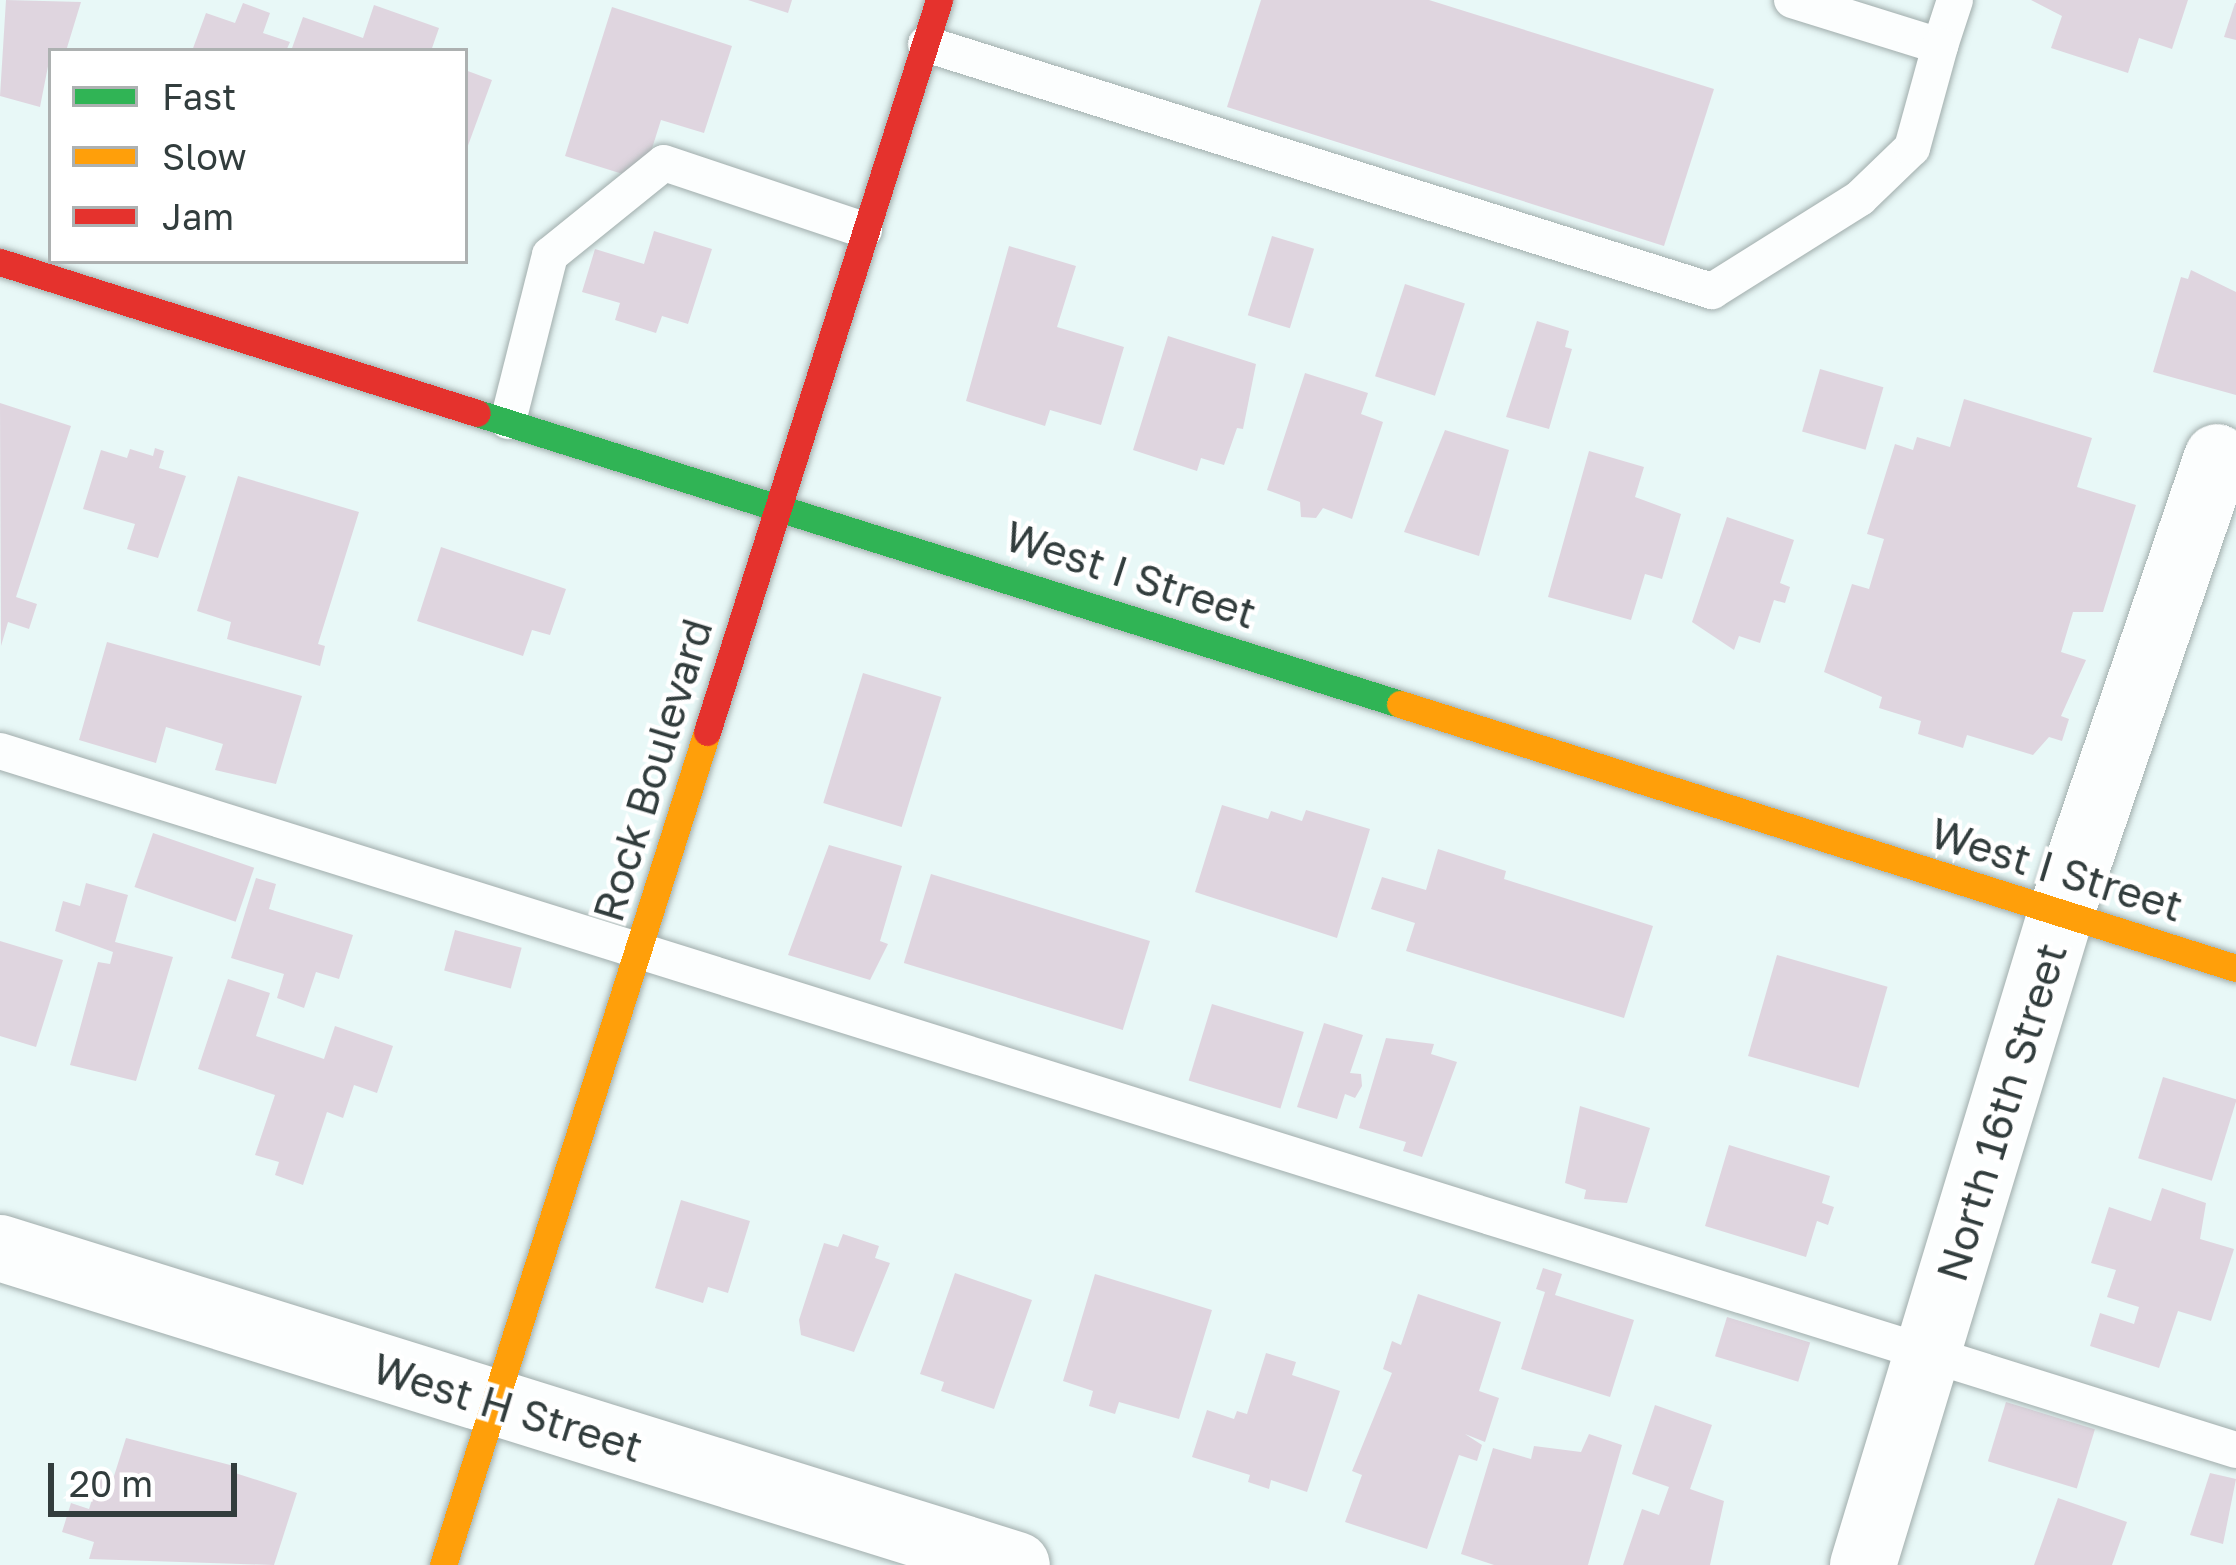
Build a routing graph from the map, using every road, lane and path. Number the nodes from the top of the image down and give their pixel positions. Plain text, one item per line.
1 (939, 0) edge
2 (1792, 0) edge
3 (1955, 0) edge
4 (926, 44) junction
5 (1940, 46) junction
6 (864, 230) junction
7 (0, 262) edge
8 (508, 421) junction
9 (2220, 482) edge
10 (778, 506) junction
11 (0, 751) edge
12 (2060, 916) junction
13 (640, 951) junction
14 (2236, 968) edge
15 (0, 1248) edge
16 (1928, 1352) junction
17 (492, 1402) junction
18 (2236, 1450) edge
19 (443, 1565) edge
20 (1017, 1565) edge
21 (1863, 1565) edge

1 - 4 street, Rock Boulevard
2 - 5 lane
3 - 5 lane
4 - 5 lane
4 - 6 street, Rock Boulevard
6 - 8 lane
6 - 10 street, Rock Boulevard
7 - 8 street, West I Street
8 - 10 street, West I Street
9 - 12 street, North 16th Street
10 - 12 street, West I Street
10 - 13 street, Rock Boulevard
11 - 13 lane
12 - 14 street, West I Street
12 - 16 street, North 16th Street
13 - 16 lane
13 - 17 street, Rock Boulevard
15 - 17 street, West H Street
16 - 18 lane
16 - 21 street, North 16th Street
17 - 19 street, Rock Boulevard
17 - 20 street, West H Street

